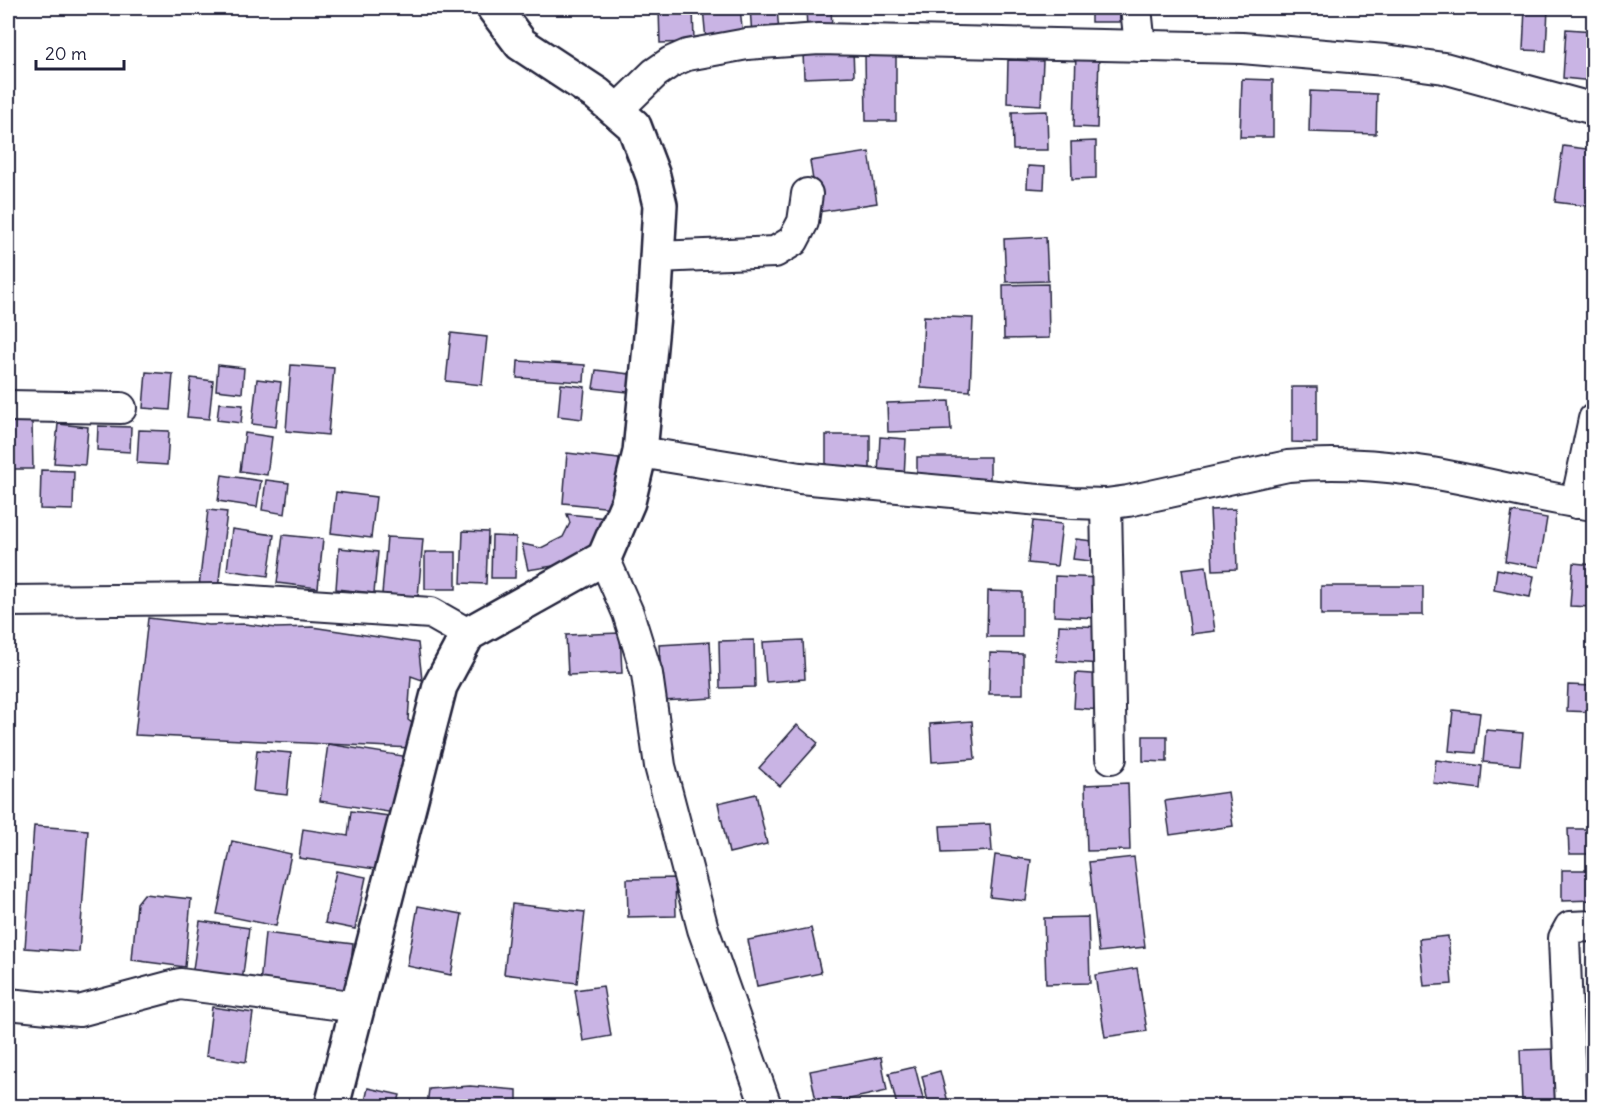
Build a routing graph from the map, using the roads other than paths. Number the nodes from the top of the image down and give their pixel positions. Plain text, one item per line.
1 (494, 8) edge
2 (1136, 8) edge
3 (1140, 46) junction
4 (1593, 109) edge
5 (616, 110) junction
6 (807, 194) dead end
7 (657, 257) junction
8 (8, 406) edge
9 (121, 408) dead end
10 (1593, 419) edge
11 (640, 452) junction
12 (1106, 504) junction
13 (1585, 504) edge
14 (604, 558) junction
15 (8, 601) edge
16 (468, 634) junction
17 (1111, 758) dead end
18 (1593, 926) edge
19 (8, 1004) edge
20 (357, 1007) junction
21 (332, 1107) edge
22 (766, 1107) edge
23 (1571, 1107) edge

1 - 5 street
2 - 3 street
3 - 4 street
3 - 5 street
5 - 7 street
6 - 7 street
7 - 11 street
8 - 9 street
10 - 13 street
11 - 12 street
11 - 14 street
12 - 13 street
12 - 17 street
14 - 16 street
14 - 22 street
15 - 16 street
16 - 20 street
18 - 23 street
19 - 20 street
20 - 21 street

